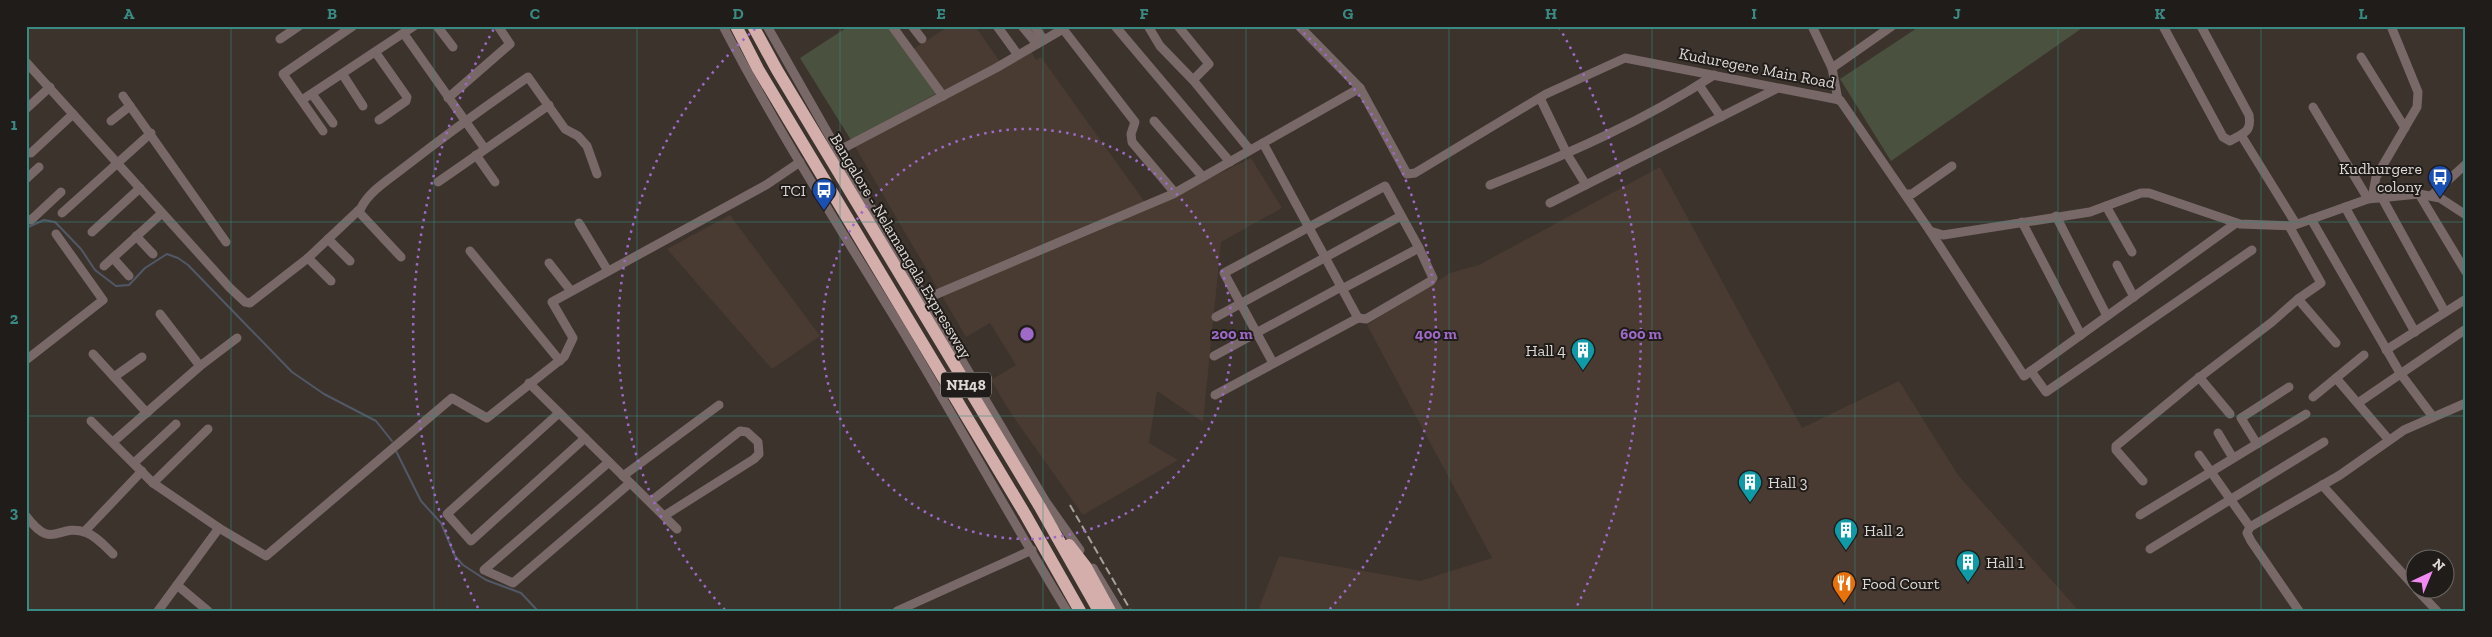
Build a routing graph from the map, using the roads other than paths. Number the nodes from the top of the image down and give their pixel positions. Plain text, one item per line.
1 (299, 26) edge
2 (353, 26) edge
3 (414, 26) edge
4 (437, 26) edge
5 (498, 26) edge
6 (723, 26) edge
7 (736, 26) edge
8 (753, 26) edge
9 (767, 26) edge
10 (892, 26) edge
11 (912, 26) edge
12 (997, 26) edge
13 (1022, 26) edge
14 (1034, 26) edge
15 (1115, 26) edge
16 (1148, 26) edge
17 (1178, 26) edge
18 (1299, 26) edge
19 (1812, 26) edge
20 (1892, 26) edge
21 (2163, 26) edge
22 (2201, 26) edge
23 (2391, 26) edge
24 (1062, 28) edge
25 (404, 34) junction
26 (280, 39) dead end
27 (922, 39) dead end
28 (1040, 42) junction
29 (453, 47) dead end
30 (376, 53) junction
31 (1018, 55) junction
32 (2361, 57) dead end
33 (27, 64) edge
34 (1832, 68) junction
35 (343, 75) junction
36 (1714, 75) junction
37 (1193, 80) junction
38 (1699, 85) junction
39 (50, 87) junction
40 (1360, 88) junction
41 (1776, 89) junction
42 (312, 94) junction
43 (123, 96) dead end
44 (943, 96) junction
45 (448, 98) junction
46 (1540, 98) junction
47 (302, 100) junction
48 (1838, 100) junction
49 (549, 105) junction
50 (130, 106) junction
51 (363, 106) dead end
52 (2313, 107) dead end
53 (26, 108) edge
54 (74, 114) junction
55 (1720, 117) junction
56 (379, 120) dead end
57 (465, 120) junction
58 (110, 121) dead end
59 (1154, 121) dead end
60 (333, 123) dead end
61 (2405, 128) junction
62 (323, 131) dead end
63 (151, 133) junction
64 (2240, 135) junction
65 (1263, 143) junction
66 (486, 149) junction
67 (1250, 150) junction
68 (838, 151) junction
69 (31, 153) dead end
70 (1567, 154) junction
71 (476, 155) junction
72 (800, 162) junction
73 (1230, 162) junction
74 (117, 163) junction
75 (2466, 164) edge
76 (1952, 166) dead end
77 (38, 167) dead end
78 (597, 174) dead end
79 (1202, 176) junction
80 (26, 178) edge
81 (438, 182) dead end
82 (495, 182) dead end
83 (1490, 185) dead end
84 (1586, 185) junction
85 (140, 188) junction
86 (61, 192) dead end
87 (1175, 193) junction
88 (1905, 194) junction
89 (2419, 194) junction
90 (2432, 195) junction
91 (2374, 198) junction
92 (1550, 203) dead end
93 (2106, 206) junction
94 (2345, 207) junction
95 (358, 211) junction
96 (162, 212) junction
97 (62, 213) dead end
98 (2466, 215) edge
99 (1402, 216) junction
100 (2056, 216) junction
101 (26, 219) edge
102 (2311, 219) junction
103 (2022, 222) junction
104 (578, 223) dead end
105 (2236, 223) junction
106 (2292, 225) junction
107 (1309, 227) junction
108 (1930, 231) junction
109 (92, 232) dead end
110 (56, 234) dead end
111 (136, 236) junction
112 (328, 239) junction
113 (226, 242) dead end
114 (1419, 248) junction
115 (2252, 250) dead end
116 (470, 251) dead end
117 (2132, 252) dead end
118 (153, 254) dead end
119 (401, 257) dead end
120 (113, 258) junction
121 (308, 258) junction
122 (1325, 258) junction
123 (350, 261) dead end
124 (549, 263) dead end
125 (2117, 265) dead end
126 (104, 266) dead end
127 (608, 271) junction
128 (2466, 272) edge
129 (129, 276) dead end
130 (331, 281) dead end
131 (1342, 288) junction
132 (571, 291) junction
133 (2134, 297) junction
134 (925, 298) junction
135 (2298, 299) junction
136 (2466, 299) edge
137 (1240, 303) junction
138 (2445, 312) junction
139 (160, 314) dead end
140 (2107, 316) junction
141 (1216, 317) dead end
142 (1358, 318) junction
143 (2466, 329) edge
144 (2415, 332) junction
145 (1257, 333) junction
146 (2081, 335) junction
147 (237, 338) dead end
148 (2336, 343) dead end
149 (2386, 350) junction
150 (93, 354) dead end
151 (2364, 355) dead end
152 (1214, 356) dead end
153 (142, 357) dead end
154 (26, 360) edge
155 (560, 361) junction
156 (1273, 363) junction
157 (200, 366) junction
158 (2031, 371) junction
159 (2400, 374) junction
160 (114, 377) junction
161 (2199, 377) junction
162 (2336, 378) junction
163 (529, 383) junction
164 (2289, 387) dead end
165 (1215, 395) dead end
166 (2314, 397) dead end
167 (2358, 403) junction
168 (2466, 403) edge
169 (719, 405) dead end
170 (147, 413) junction
171 (559, 413) junction
172 (2230, 414) dead end
173 (2306, 414) dead end
174 (2433, 417) junction
175 (91, 421) dead end
176 (176, 424) dead end
177 (208, 430) dead end
178 (2218, 433) dead end
179 (585, 438) junction
180 (2389, 440) junction
181 (112, 442) junction
182 (2324, 442) dead end
183 (2257, 444) junction
184 (2199, 455) dead end
185 (2233, 458) junction
186 (609, 462) junction
187 (134, 463) junction
188 (142, 471) junction
189 (2211, 472) junction
190 (622, 476) junction
191 (2143, 481) dead end
192 (153, 483) junction
193 (630, 484) junction
194 (2322, 485) junction
195 (2230, 500) junction
196 (650, 502) junction
197 (1040, 507) junction
198 (2140, 515) dead end
199 (26, 516) edge
200 (664, 516) junction
201 (2250, 527) junction
202 (219, 528) junction
203 (676, 529) dead end
204 (84, 532) junction
205 (2150, 549) dead end
206 (1032, 550) junction
207 (114, 554) dead end
208 (2404, 575) edge
209 (177, 585) junction
210 (2427, 600) edge
211 (196, 607) edge
212 (158, 611) edge
213 (208, 611) edge
214 (897, 611) edge
215 (1067, 611) edge
216 (1080, 611) edge
217 (1099, 611) edge
218 (1110, 611) edge
219 (1119, 611) edge
220 (2299, 611) edge
221 (2437, 611) edge

1 - 26 street
2 - 47 street
3 - 25 street
4 - 29 street
5 - 45 street
6 - 72 street
7 - 216 highway, Bangalore - Nelamangala Expressway / NH48
8 - 197 highway, Bangalore - Nelamangala Expressway / NH48
9 - 68 street
10 - 44 street
11 - 27 street
12 - 31 street
13 - 28 street
14 - 28 street
15 - 73 street
16 - 37 street
17 - 37 street
18 - 40 street, Kuduregere Main Road
19 - 34 street
20 - 34 street
21 - 64 street
22 - 64 street
23 - 61 street
24 - 28 street
24 - 87 street
25 - 30 street
25 - 45 street
28 - 31 street
30 - 35 street
30 - 56 street
31 - 44 street
32 - 61 street
33 - 39 street
34 - 48 street
35 - 42 street
35 - 51 street
36 - 38 street
36 - 41 street, Kuduregere Main Road
36 - 46 street, Kuduregere Main Road
37 - 67 street
38 - 55 street
38 - 70 street
39 - 53 street
39 - 54 street
40 - 46 street, Kuduregere Main Road
40 - 65 street
41 - 48 street, Kuduregere Main Road
41 - 55 street
42 - 47 street
42 - 60 street
43 - 50 street
44 - 68 street
45 - 57 street
46 - 70 street
47 - 62 street
48 - 88 street, Kuduregere Main Road
49 - 57 street
49 - 66 street
49 - 78 street
50 - 58 street
50 - 63 street
52 - 91 street
54 - 69 street
54 - 74 street
55 - 84 street
57 - 66 street
57 - 95 street
59 - 79 street
61 - 91 street
63 - 74 street
63 - 113 street
64 - 106 street
65 - 67 street
65 - 107 street
66 - 71 street
67 - 73 street
68 - 134 street
70 - 83 street
70 - 84 street
71 - 81 street
71 - 82 street
72 - 127 street
72 - 206 street
73 - 79 street
74 - 85 street
74 - 97 street
75 - 90 street
76 - 88 street
77 - 80 street
79 - 87 street
84 - 92 street
85 - 96 street
85 - 109 street
86 - 101 street
87 - 134 street
88 - 108 street, Kuduregere Main Road
89 - 90 street
89 - 91 street
89 - 128 street
90 - 98 street
91 - 94 street
91 - 138 street
93 - 100 street
93 - 105 street
93 - 117 street
94 - 102 street
94 - 144 street
95 - 112 street
95 - 119 street
96 - 111 street
96 - 121 street
99 - 107 street
99 - 114 street
99 - 122 street
100 - 103 street
100 - 140 street
102 - 106 street
102 - 149 street
103 - 108 street
103 - 146 street
104 - 127 street
105 - 106 street
105 - 133 street
106 - 135 street
107 - 122 street
107 - 137 street
108 - 158 street, Kuduregere Main Road
110 - 154 street
111 - 118 street
111 - 120 street
112 - 121 street
112 - 123 street
114 - 131 street
114 - 142 street
115 - 158 street
116 - 155 street
120 - 126 street
120 - 129 street
121 - 130 street
122 - 131 street
122 - 137 street
124 - 132 street
125 - 133 street
127 - 132 street
131 - 142 street
131 - 145 street
132 - 155 street
133 - 140 street
134 - 219 street
135 - 148 street
135 - 161 street
136 - 138 street
137 - 141 street
137 - 145 street
138 - 144 street
139 - 157 street
140 - 146 street
142 - 156 street
143 - 159 street
144 - 149 street
145 - 152 street
145 - 156 street
146 - 158 street
147 - 157 street
149 - 159 street
150 - 160 street
151 - 162 street
153 - 160 street
155 - 163 street
156 - 165 street
157 - 170 street
159 - 167 street
159 - 174 street
160 - 170 street
161 - 172 street
161 - 191 street
162 - 166 street
162 - 167 street
163 - 171 street
163 - 202 street
164 - 183 street
167 - 180 street
168 - 174 street
169 - 190 street
170 - 181 street
171 - 179 street
171 - 179 street
173 - 183 street
174 - 180 street
175 - 181 street
176 - 187 street
177 - 192 street
178 - 185 street
179 - 186 street
180 - 194 street
181 - 187 street
182 - 195 street
183 - 185 street
184 - 189 street
185 - 189 street
186 - 190 street
186 - 193 street
187 - 188 street
188 - 192 street
188 - 204 street
189 - 195 street
189 - 198 street
190 - 193 street
192 - 202 street
193 - 196 street
194 - 201 street
194 - 208 street
195 - 201 street
195 - 205 street
196 - 200 street
196 - 200 street
197 - 217 highway, Bangalore - Nelamangala Expressway / NH48
197 - 218 highway
199 - 204 street
200 - 203 street
201 - 220 street
202 - 209 street
204 - 207 street
206 - 214 street
206 - 215 street
209 - 211 street
209 - 212 street
210 - 221 street
211 - 213 street

